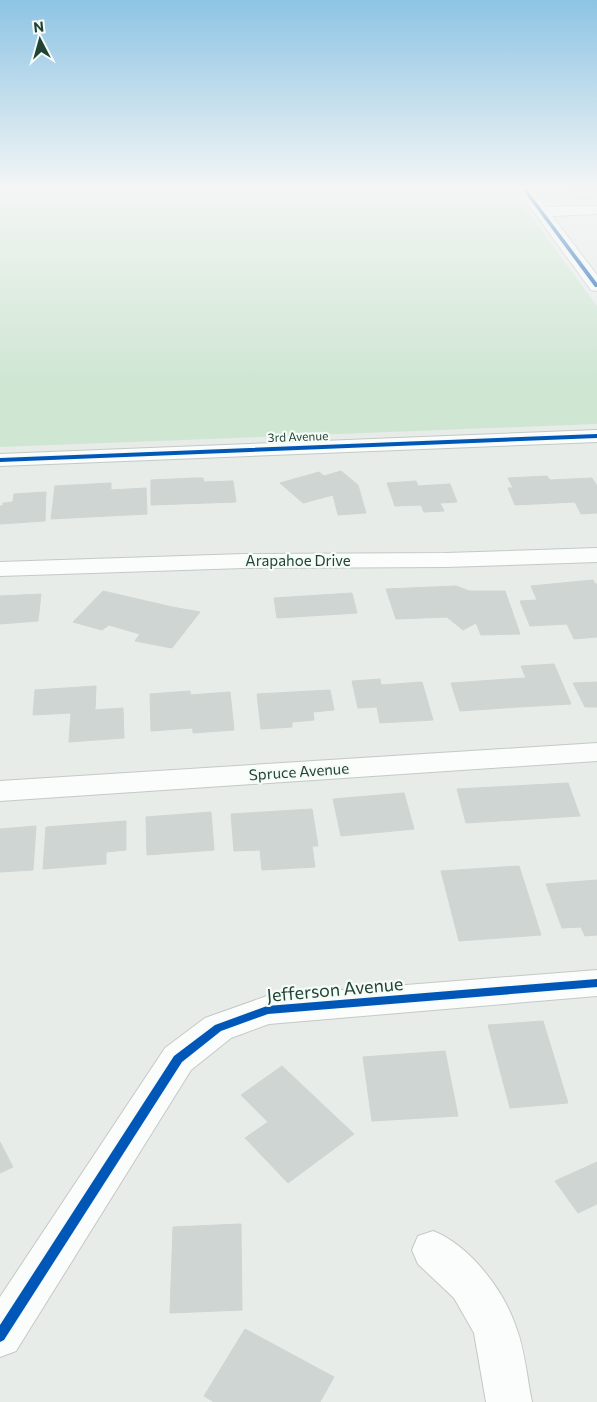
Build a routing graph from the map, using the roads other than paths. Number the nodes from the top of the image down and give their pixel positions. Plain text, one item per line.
1 (571, 251) edge
2 (597, 286) edge
3 (597, 436) edge
4 (0, 460) edge
5 (597, 555) edge
6 (0, 569) edge
7 (597, 752) edge
8 (0, 791) edge
9 (597, 983) edge
10 (434, 1250) dead end
11 (0, 1336) edge
12 (508, 1402) edge

1 - 2 street
3 - 4 street, 3rd Avenue
5 - 6 street, Arapahoe Drive
7 - 8 street, Spruce Avenue
9 - 11 street, Jefferson Avenue
10 - 12 street

